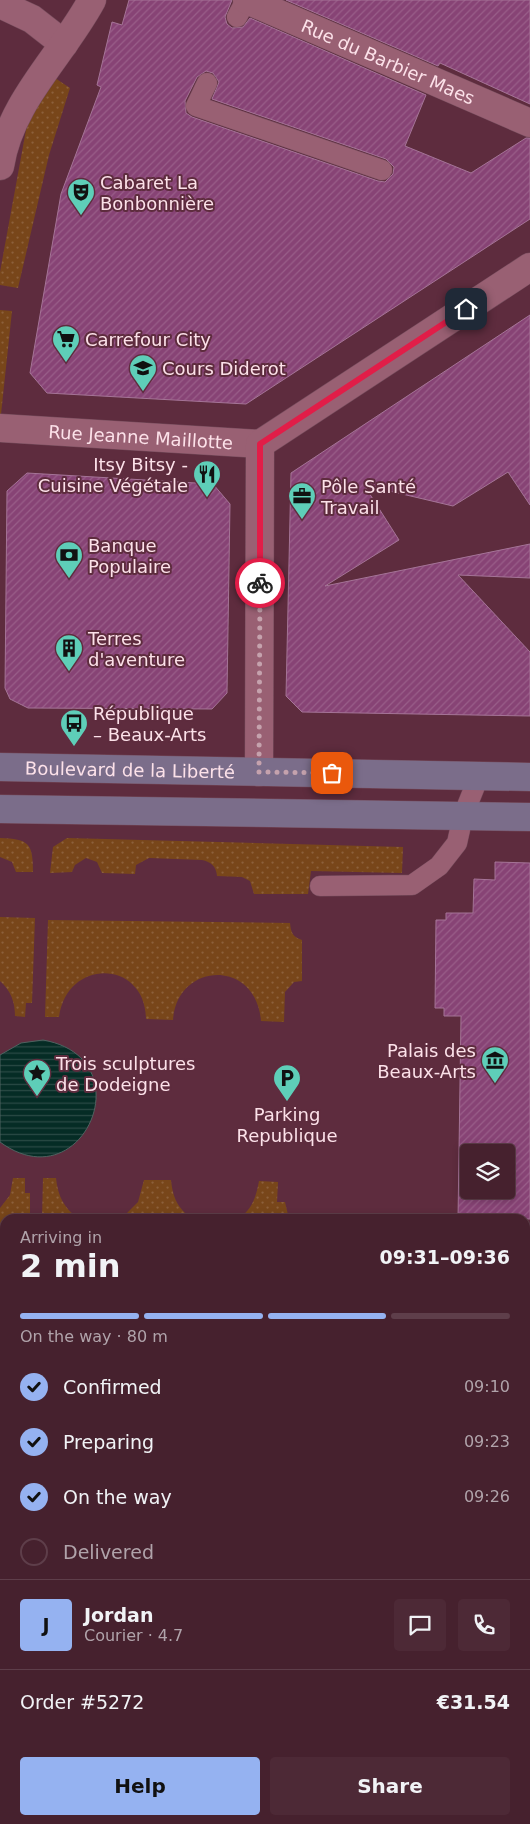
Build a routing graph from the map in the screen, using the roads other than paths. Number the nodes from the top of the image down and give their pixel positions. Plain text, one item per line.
1 (92, 0) edge
2 (0, 4) edge
3 (243, 6) edge
4 (64, 44) junction
5 (207, 83) dead end
6 (530, 123) edge
7 (0, 166) edge
8 (382, 170) dead end
9 (530, 267) edge
10 (0, 428) edge
11 (260, 444) junction
12 (0, 766) edge
13 (259, 772) junction
14 (479, 776) junction
15 (530, 777) edge
16 (0, 809) edge
17 (463, 816) junction
18 (530, 817) edge
19 (320, 886) dead end

1 - 4 street
2 - 4 street
3 - 6 street, Rue du Barbier Maes
4 - 7 street
5 - 8 lane
9 - 11 street
10 - 11 street, Rue Jeanne Maillotte
11 - 13 street
12 - 13 main road, Boulevard de la Liberté
13 - 14 main road, Boulevard de la Liberté
14 - 15 main road, Boulevard de la Liberté
14 - 17 lane
16 - 17 main road
17 - 18 main road
17 - 19 lane

